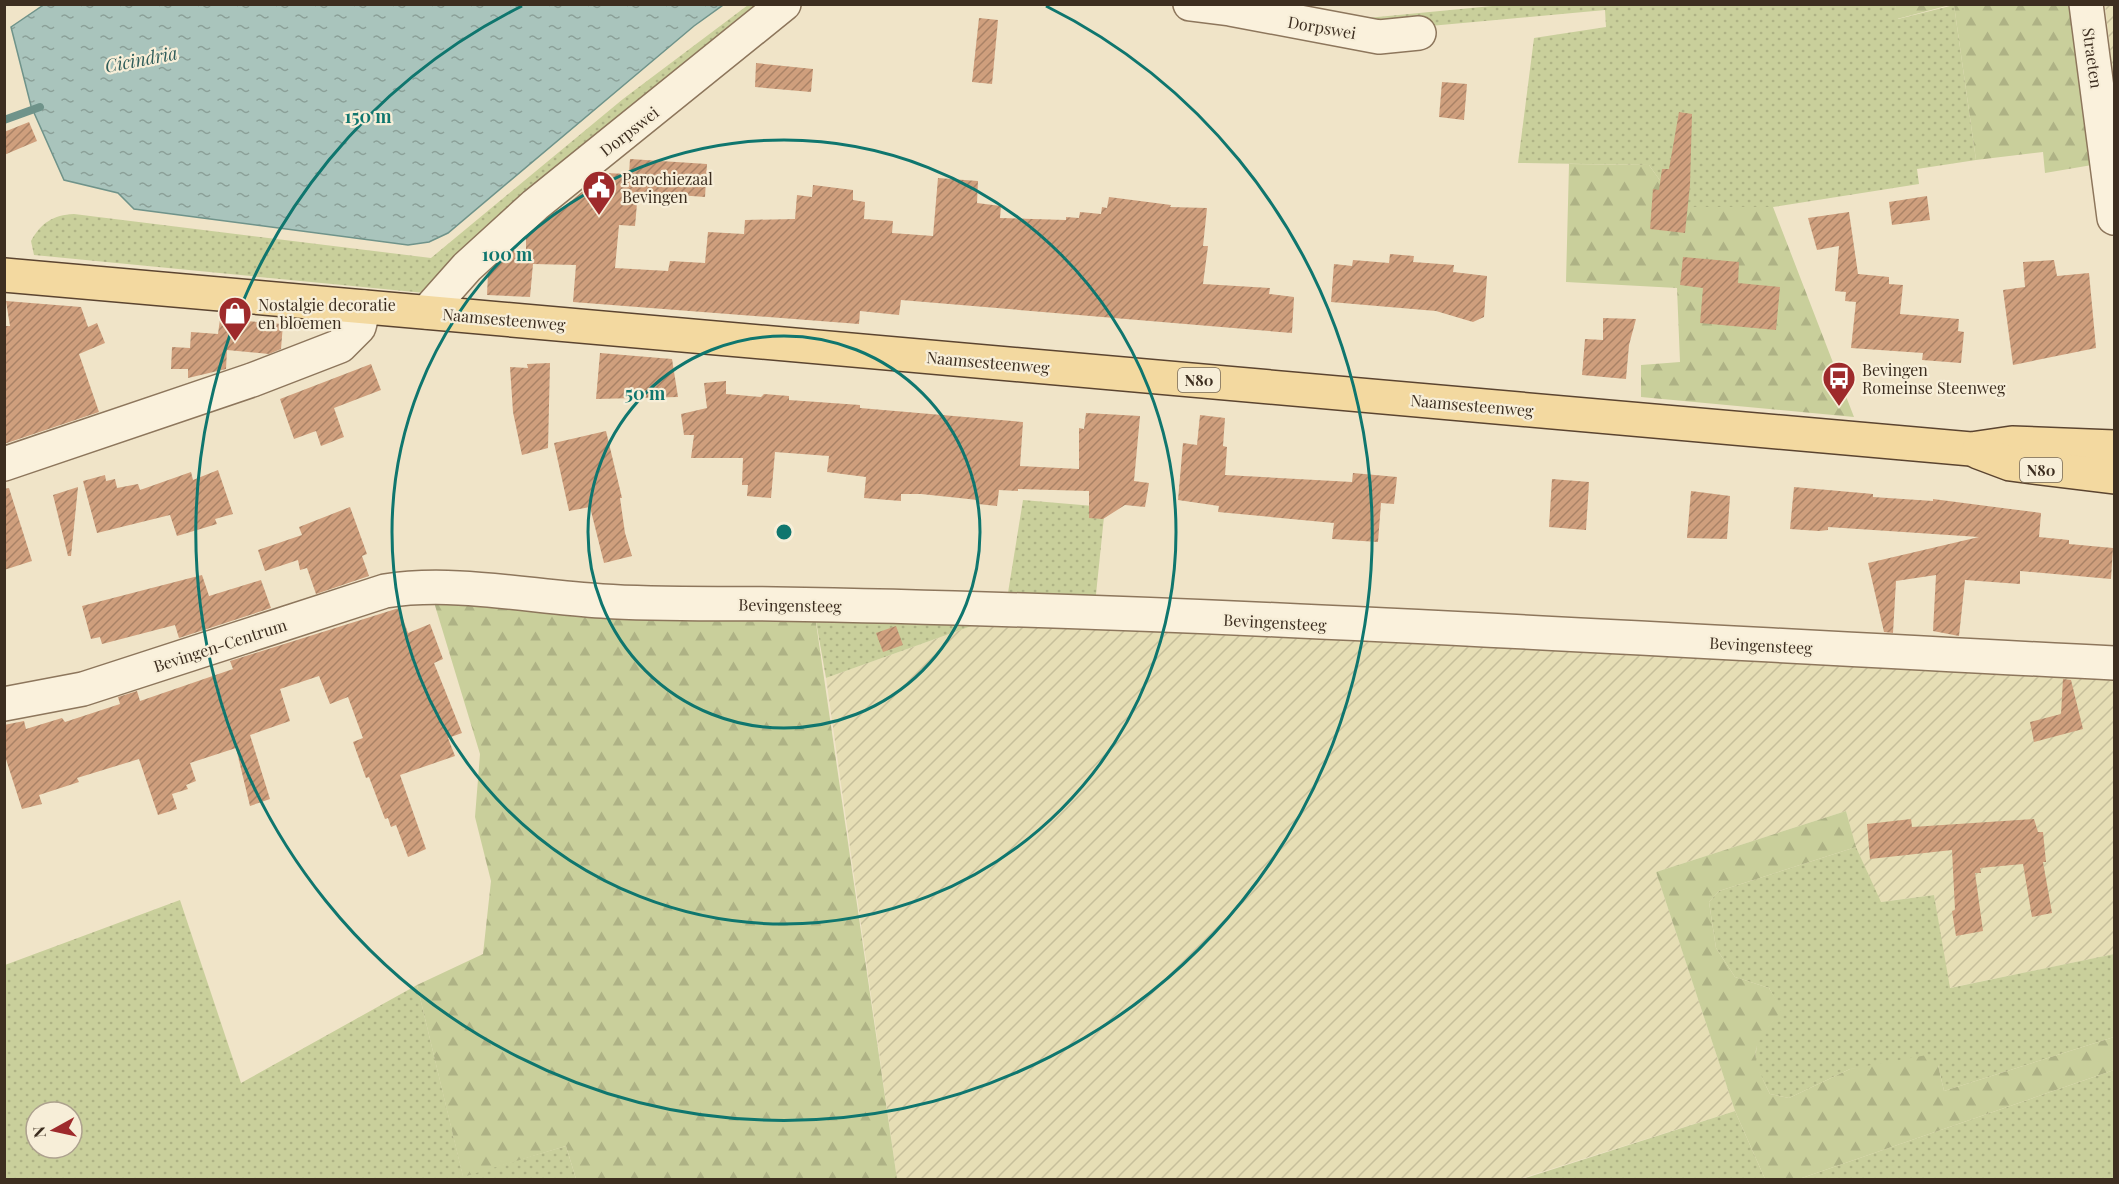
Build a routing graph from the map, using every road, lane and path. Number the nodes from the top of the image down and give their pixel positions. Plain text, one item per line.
1 (784, 4) edge
2 (1190, 4) edge
3 (2086, 4) edge
4 (1419, 33) dead end
5 (2115, 218) edge
6 (4, 274) edge
7 (364, 307) junction
8 (427, 312) junction
9 (2115, 447) edge
10 (1971, 449) junction
11 (4, 464) edge
12 (2115, 477) edge
13 (436, 588) joint
14 (2115, 663) edge
15 (4, 704) edge

1 - 8 street, Dorpswei
2 - 4 street, Dorpswei
3 - 5 street, Straeten
6 - 7 main road, Naamsesteenweg / N80
7 - 8 main road, Naamsesteenweg / N80
7 - 11 street
8 - 10 main road, Naamsesteenweg / N80
9 - 10 main road, Naamsesteenweg / N80
10 - 12 main road, Naamsesteenweg / N80
13 - 14 street, Bevingensteeg
13 - 15 street, Bevingen-Centrum

